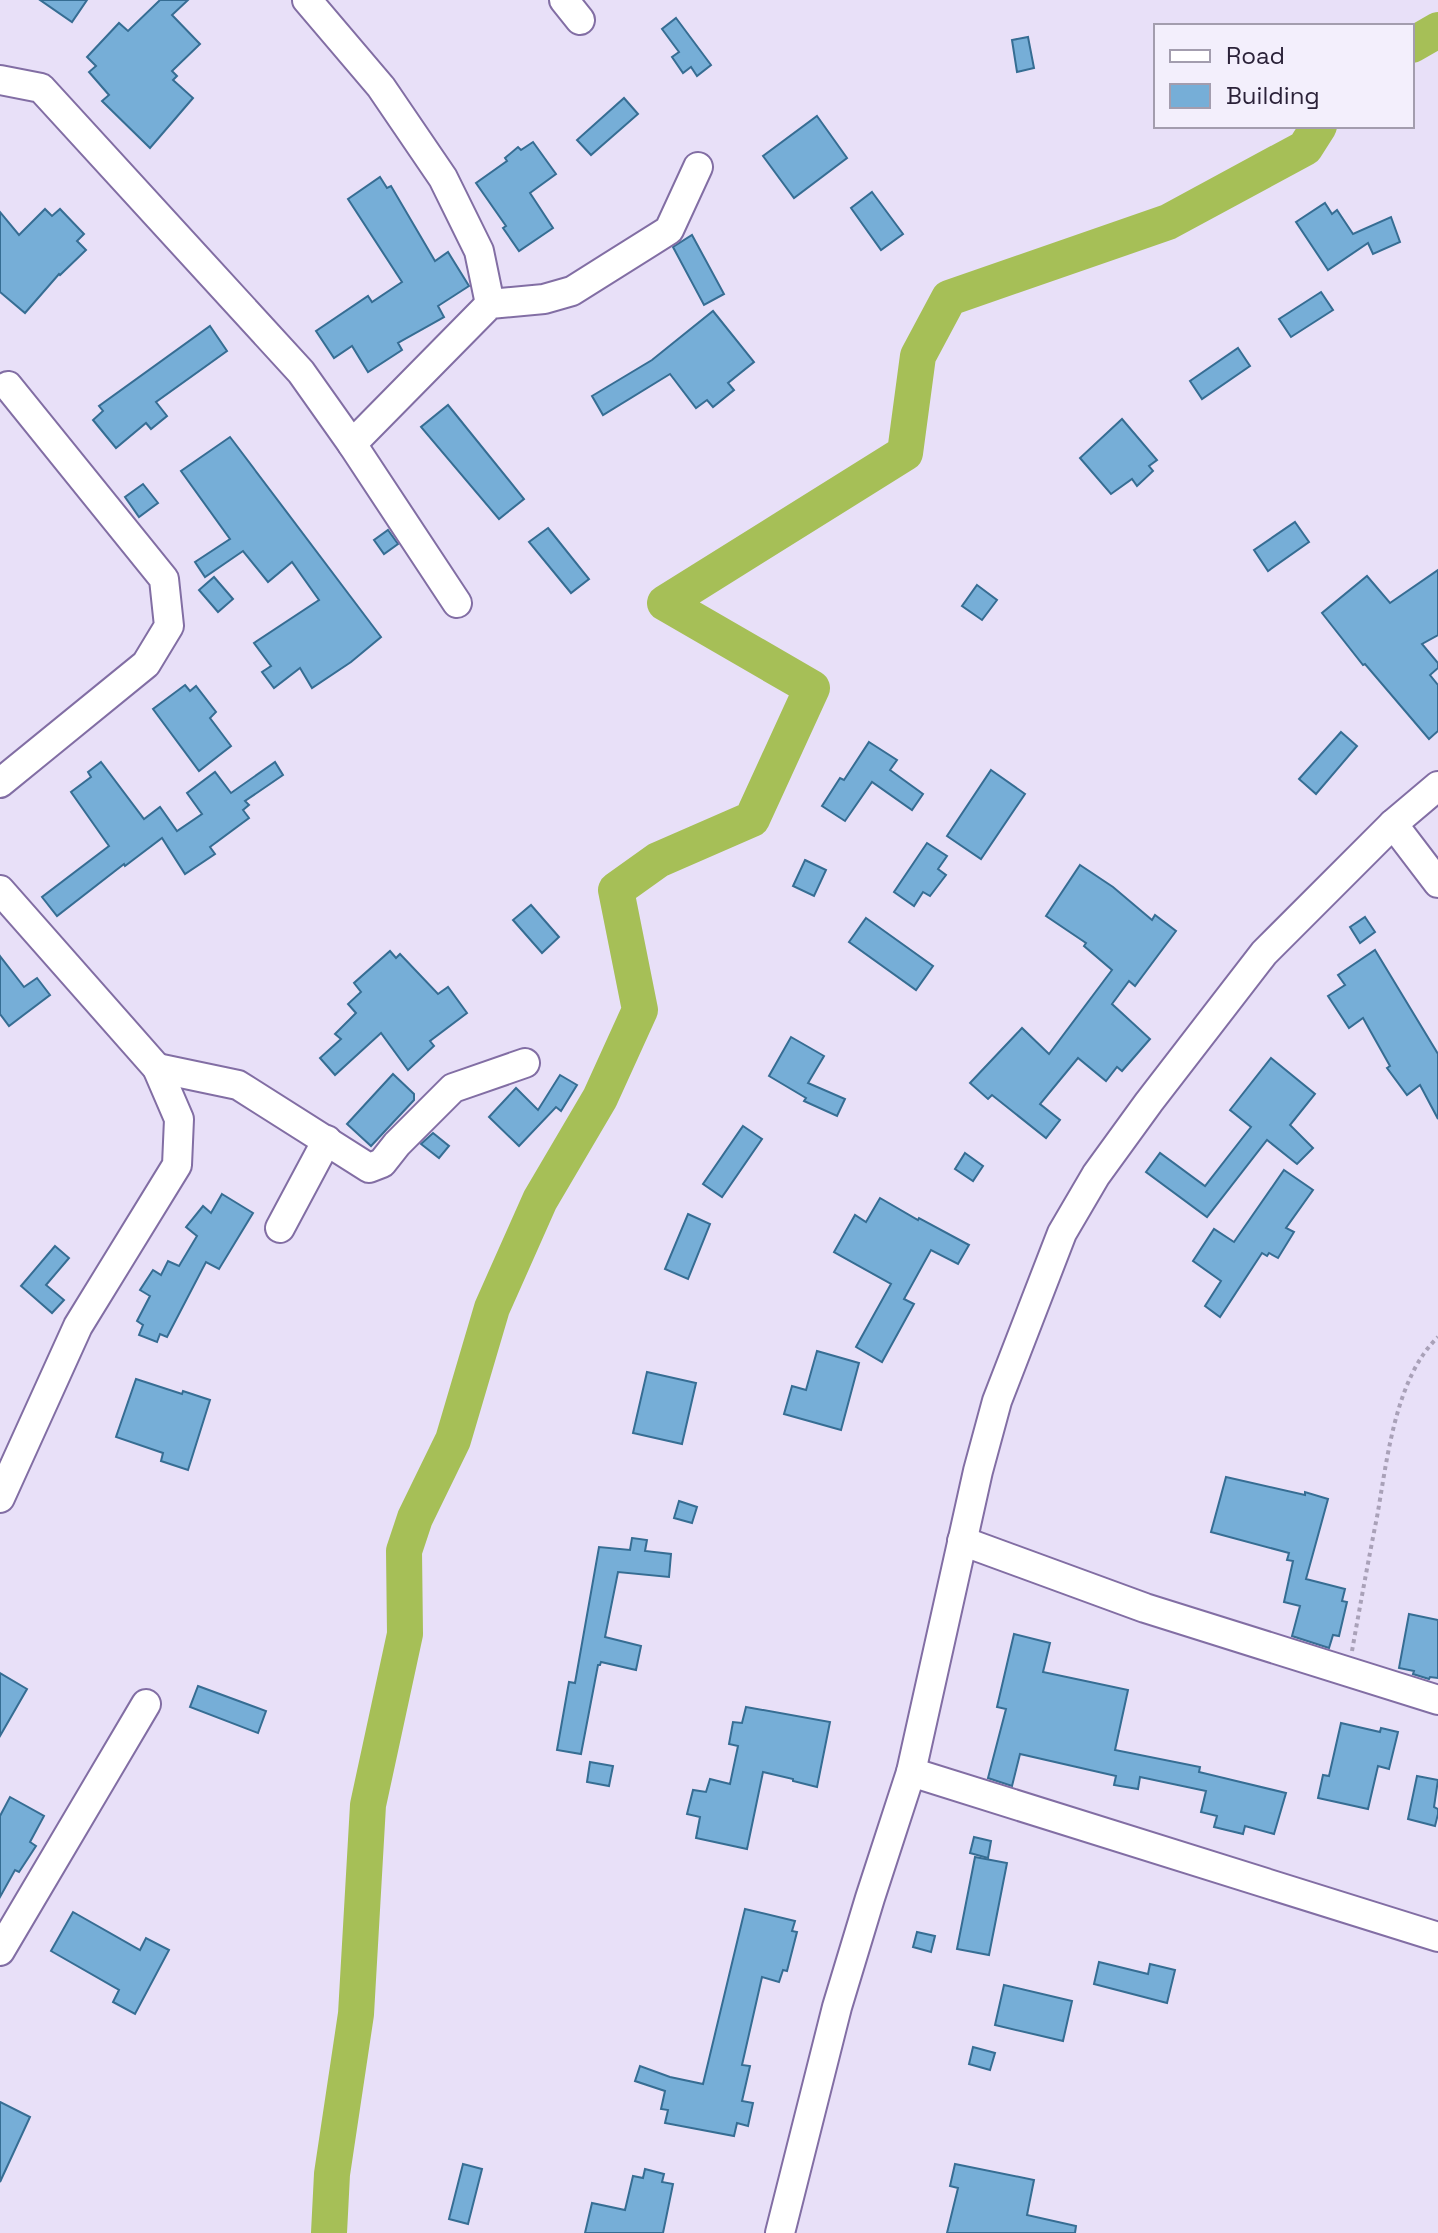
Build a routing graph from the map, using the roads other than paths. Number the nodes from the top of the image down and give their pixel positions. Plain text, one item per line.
1 (307, 0) edge
2 (0, 80) edge
3 (698, 167) dead end
4 (490, 304) junction
5 (8, 386) dead end
6 (352, 444) junction
7 (457, 603) dead end
8 (0, 783) edge
9 (1438, 786) edge
10 (1393, 824) junction
11 (1438, 883) edge
12 (0, 890) edge
13 (525, 1063) dead end
14 (157, 1068) junction
15 (327, 1140) junction
16 (280, 1228) dead end
17 (0, 1498) edge
18 (962, 1541) junction
19 (1438, 1700) edge
20 (146, 1704) dead end
21 (911, 1772) junction
22 (1438, 1937) edge
23 (0, 1951) edge
24 (780, 2233) edge

1 - 4 street
2 - 6 street
3 - 4 street
4 - 6 street
5 - 8 street
6 - 7 street
9 - 10 street
10 - 11 street
10 - 18 street
12 - 14 street
13 - 15 street
14 - 15 street
14 - 17 street
15 - 16 street
18 - 19 street
18 - 21 street
20 - 23 street
21 - 22 street
21 - 24 street

